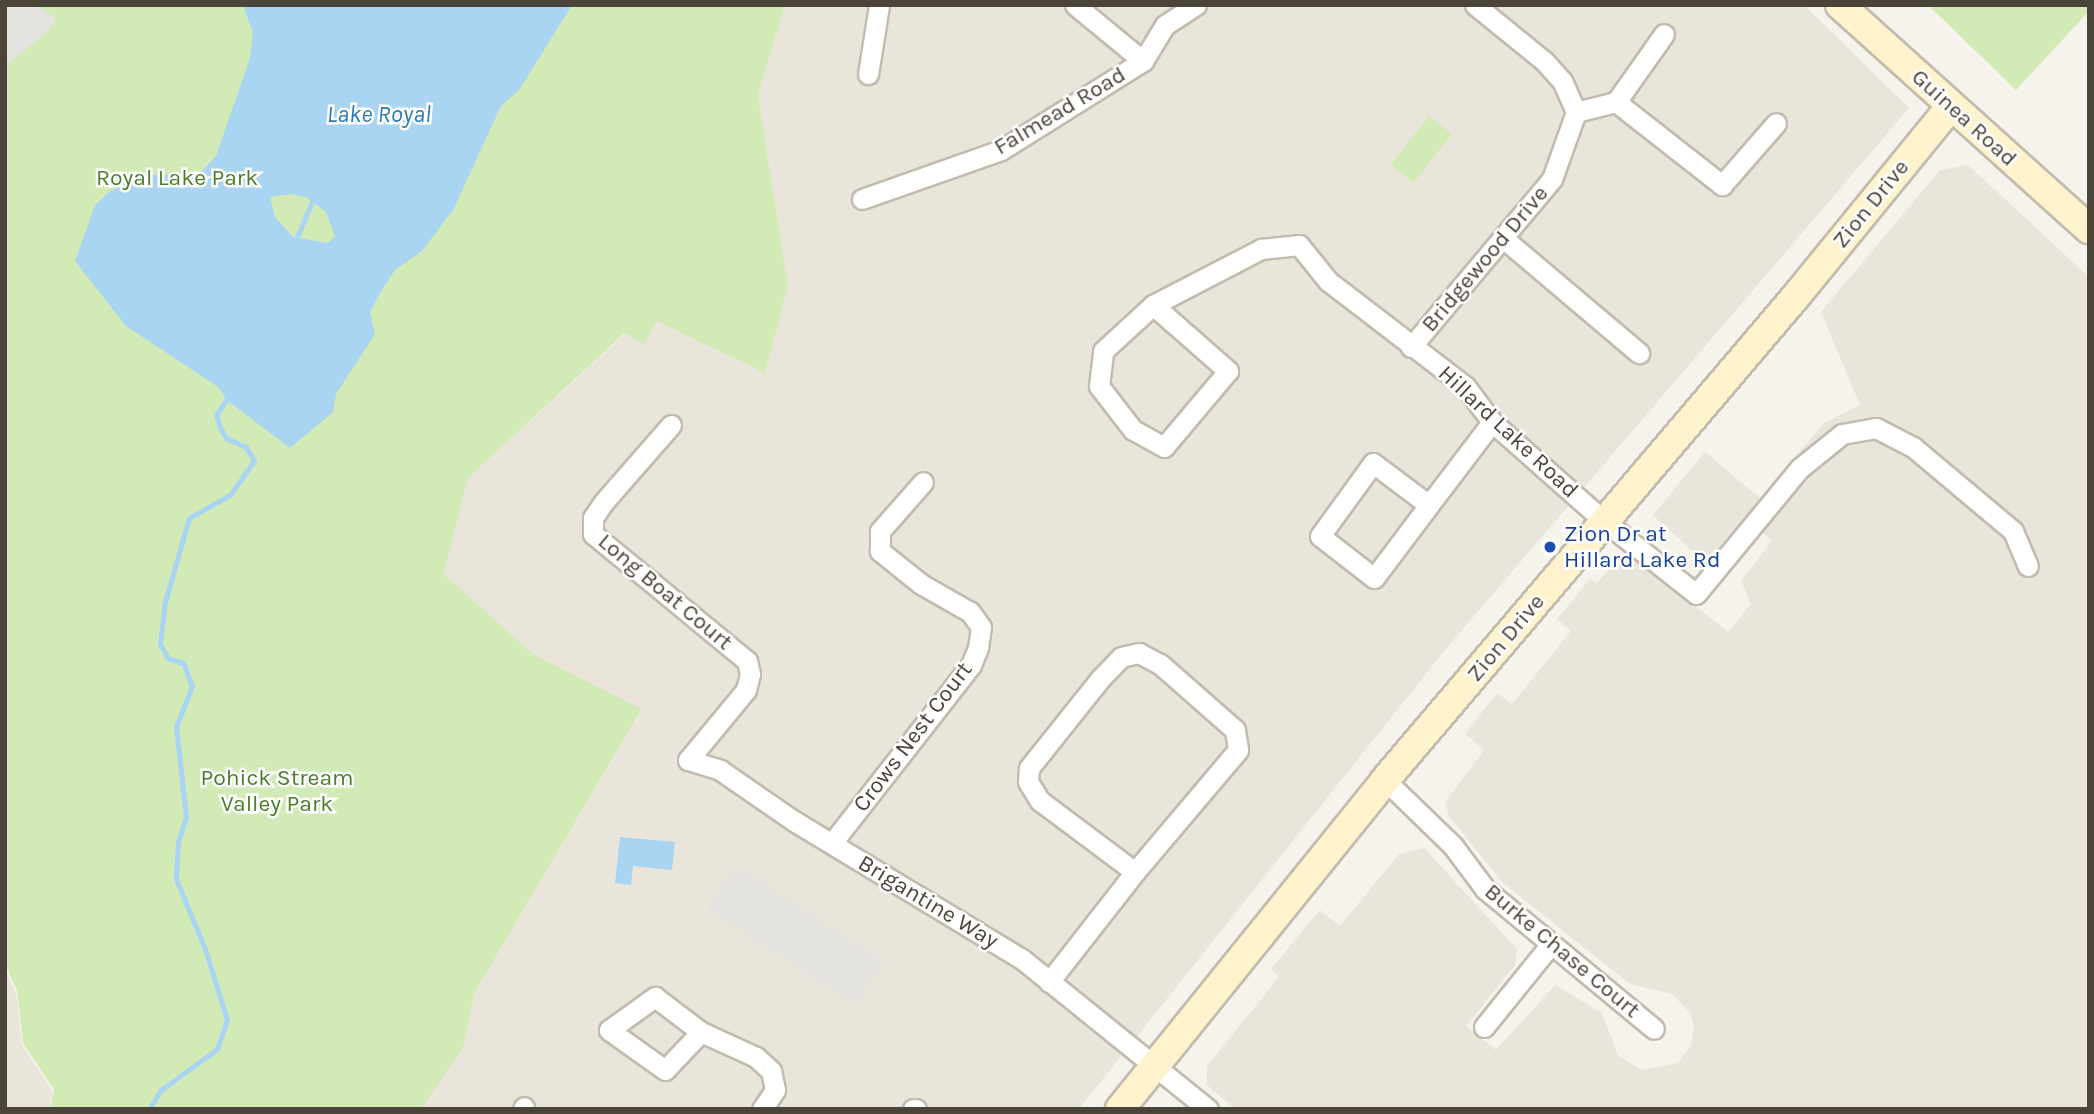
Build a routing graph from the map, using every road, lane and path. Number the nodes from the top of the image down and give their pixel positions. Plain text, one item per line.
1 (878, 5) edge
2 (1076, 5) edge
3 (1196, 5) edge
4 (1475, 5) edge
5 (1840, 5) edge
6 (1664, 34) dead end
7 (1143, 61) junction
8 (868, 74) dead end
9 (1616, 102) junction
10 (1951, 106) junction
11 (1576, 112) junction
12 (1776, 123) dead end
13 (862, 199) dead end
14 (2089, 229) edge
15 (1504, 239) junction
16 (1153, 305) junction
17 (1411, 346) junction
18 (1639, 353) dead end
19 (1492, 422) junction
20 (671, 425) dead end
21 (923, 482) dead end
22 (1429, 505) junction
23 (1604, 521) junction
24 (2028, 566) dead end
25 (688, 760) joint
26 (1385, 780) junction
27 (832, 843) junction
28 (1135, 872) junction
29 (1551, 944) junction
30 (1049, 982) junction
31 (1484, 1027) dead end
32 (1654, 1029) dead end
33 (701, 1032) dead end
34 (1155, 1066) junction
35 (762, 1109) edge
36 (1120, 1109) edge
37 (1208, 1109) edge

1 - 8 street
2 - 7 street
3 - 7 street, Falmead Road
4 - 11 street
5 - 10 street, Guinea Road
6 - 9 street
7 - 13 street, Falmead Road
9 - 11 street
9 - 12 street
10 - 14 street, Guinea Road
10 - 23 street, Zion Drive
11 - 15 street, Bridgewood Drive
15 - 17 street, Bridgewood Drive
15 - 18 street
16 - 16 street
16 - 17 street, Hillard Lake Road
17 - 19 street, Hillard Lake Road
19 - 22 street
19 - 23 street, Hillard Lake Road
20 - 25 street, Long Boat Court
21 - 27 street, Crows Nest Court
22 - 22 street
23 - 24 street, Hillard Lake Road
23 - 26 street, Zion Drive
25 - 27 street, Brigantine Way
26 - 29 street, Burke Chase Court
26 - 34 street, Zion Drive
27 - 30 street, Brigantine Way
28 - 28 street
28 - 30 street
29 - 31 street
29 - 32 street, Burke Chase Court
30 - 34 street, Brigantine Way
33 - 35 street
34 - 36 street, Zion Drive
34 - 37 street, Brigantine Way

